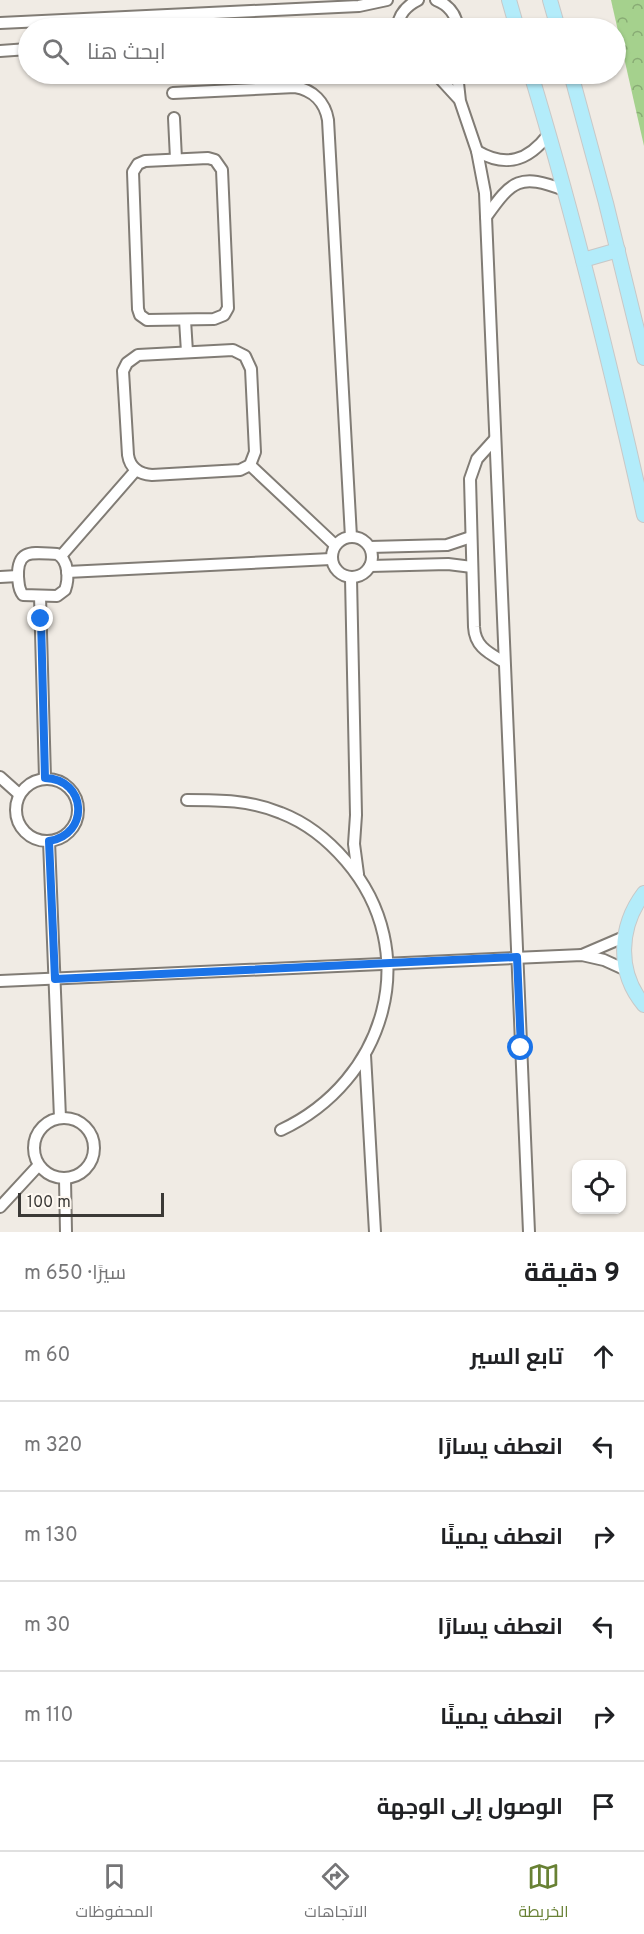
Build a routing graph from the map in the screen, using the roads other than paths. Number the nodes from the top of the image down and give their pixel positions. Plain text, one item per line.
1 (387, 0) edge
2 (435, 0) edge
3 (509, 0) edge
4 (550, 0) edge
5 (412, 1) edge
6 (447, 3) edge
7 (106, 18) edge
8 (399, 18) edge
9 (455, 18) edge
10 (514, 18) edge
11 (555, 18) edge
12 (18, 22) edge
13 (0, 23) edge
14 (18, 50) edge
15 (0, 51) edge
16 (445, 84) edge
17 (458, 84) edge
18 (534, 84) edge
19 (574, 84) edge
20 (172, 93) dead end
21 (460, 101) junction
22 (174, 118) dead end
23 (548, 135) junction
24 (477, 150) junction
25 (176, 159) junction
26 (564, 190) junction
27 (486, 217) junction
28 (618, 250) junction
29 (584, 260) junction
30 (185, 320) junction
31 (187, 352) junction
32 (644, 358) edge
33 (495, 439) junction
34 (250, 465) junction
35 (136, 470) junction
36 (644, 515) edge
37 (351, 537) junction
38 (471, 537) junction
39 (335, 545) junction
40 (442, 545) junction
41 (370, 547) junction
42 (61, 556) junction
43 (331, 558) junction
44 (442, 564) junction
45 (370, 566) junction
46 (472, 567) junction
47 (67, 572) junction
48 (18, 576) junction
49 (0, 577) edge
50 (351, 578) junction
51 (40, 596) junction
52 (504, 662) junction
53 (0, 777) edge
54 (45, 778) junction
55 (19, 794) junction
56 (187, 800) dead end
57 (354, 834) junction
58 (49, 841) junction
59 (333, 846) junction
60 (358, 874) junction
61 (644, 893) edge
62 (624, 937) junction
63 (582, 955) junction
64 (517, 957) junction
65 (388, 963) junction
66 (626, 970) junction
67 (55, 979) junction
68 (0, 981) edge
69 (644, 1005) edge
70 (365, 1054) junction
71 (342, 1087) junction
72 (368, 1093) junction
73 (60, 1118) junction
74 (281, 1130) dead end
75 (38, 1166) junction
76 (65, 1179) junction
77 (0, 1206) edge
78 (66, 1232) edge
79 (375, 1232) edge
80 (529, 1232) edge

1 - 7 street
2 - 6 street
3 - 10 main road
4 - 11 main road
5 - 8 street
6 - 9 street
12 - 13 street
14 - 15 street
16 - 21 street
17 - 21 street
18 - 23 main road
19 - 28 main road
20 - 37 street
21 - 24 street
22 - 25 street
23 - 24 street
23 - 26 main road
24 - 27 street
25 - 30 street
25 - 30 street
26 - 27 street
26 - 29 main road
27 - 33 street
28 - 29 main road
28 - 32 main road
29 - 36 main road
30 - 31 street
31 - 34 street
31 - 35 street
33 - 38 street
33 - 52 street
34 - 35 street
34 - 39 street
35 - 42 street
37 - 39 street
37 - 41 street
38 - 40 street
38 - 46 street
39 - 43 street
40 - 41 street
40 - 44 street
41 - 45 street
42 - 47 street
42 - 48 street
43 - 47 street
43 - 50 street
44 - 45 street
44 - 46 street
45 - 50 street
46 - 52 street
47 - 51 street
48 - 49 street
48 - 51 street
50 - 57 street
51 - 54 street
52 - 64 street
53 - 55 street
54 - 55 street
54 - 58 street
55 - 58 street
56 - 59 street
57 - 59 street
57 - 60 street
58 - 67 street
59 - 60 street
60 - 65 street
61 - 62 main road
62 - 63 street
62 - 66 main road
63 - 64 street
63 - 66 street
64 - 65 street
64 - 80 street
65 - 67 street
65 - 70 street
66 - 69 main road
67 - 68 street
67 - 73 street
70 - 71 street
70 - 72 street
71 - 72 street
71 - 74 street
72 - 79 street
73 - 75 street
73 - 76 street
75 - 76 street
75 - 77 street
76 - 78 street

